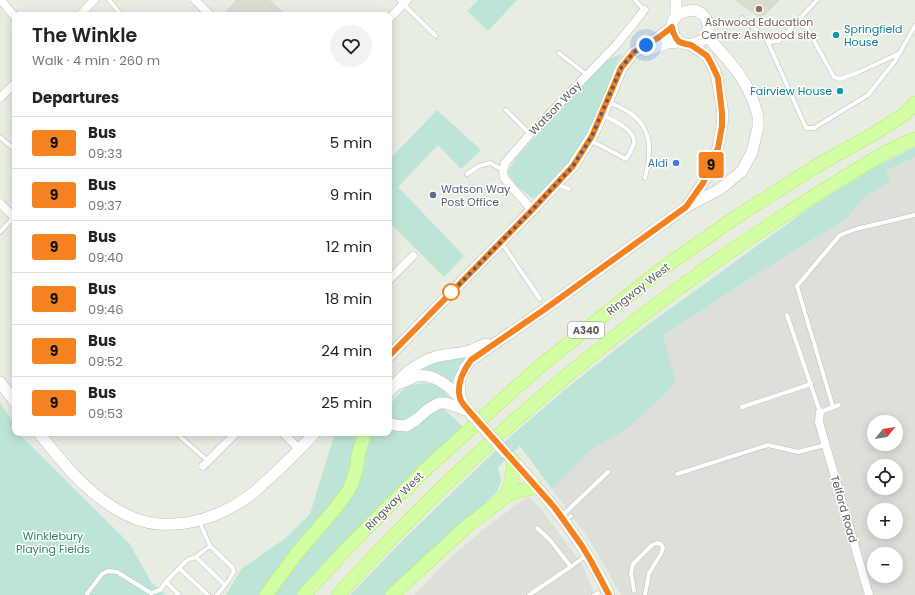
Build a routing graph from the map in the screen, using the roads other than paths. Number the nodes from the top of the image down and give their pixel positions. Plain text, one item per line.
1 (1, 0) edge
2 (94, 0) edge
3 (109, 0) edge
4 (195, 0) edge
5 (635, 0) edge
6 (676, 0) edge
7 (687, 0) edge
8 (817, 0) edge
9 (403, 1) edge
10 (644, 10) joint
11 (694, 10) junction
12 (83, 12) edge
13 (119, 12) dead end
14 (207, 12) edge
15 (12, 13) edge
16 (392, 15) edge
17 (742, 18) dead end
18 (798, 20) junction
19 (674, 22) junction
20 (915, 26) edge
21 (707, 35) junction
22 (436, 36) dead end
23 (766, 38) junction
24 (679, 42) junction
25 (691, 45) junction
26 (900, 52) junction
27 (559, 53) dead end
28 (628, 60) junction
29 (587, 75) junction
30 (12, 85) edge
31 (0, 98) edge
32 (607, 102) junction
33 (911, 108) edge
34 (506, 110) dead end
35 (602, 115) junction
36 (530, 134) junction
37 (0, 137) edge
38 (915, 139) edge
39 (590, 140) junction
40 (12, 147) edge
41 (503, 170) junction
42 (467, 174) dead end
43 (645, 178) dead end
44 (556, 185) junction
45 (511, 186) junction
46 (569, 189) dead end
47 (504, 193) dead end
48 (0, 203) edge
49 (686, 207) junction
50 (532, 210) junction
51 (12, 214) edge
52 (915, 215) edge
53 (12, 220) edge
54 (0, 232) edge
55 (500, 242) junction
56 (413, 256) dead end
57 (392, 277) edge
58 (540, 299) dead end
59 (787, 315) dead end
60 (507, 335) junction
61 (392, 353) edge
62 (0, 382) edge
63 (810, 384) junction
64 (392, 388) edge
65 (392, 389) edge
66 (12, 398) edge
67 (455, 402) junction
68 (839, 405) dead end
69 (742, 407) dead end
70 (833, 407) junction
71 (820, 412) junction
72 (392, 424) edge
73 (41, 436) edge
74 (179, 436) edge
75 (233, 436) edge
76 (286, 436) edge
77 (312, 436) edge
78 (364, 436) edge
79 (825, 445) junction
80 (299, 449) junction
81 (509, 456) junction
82 (205, 463) joint
83 (608, 472) dead end
84 (677, 474) dead end
85 (536, 487) junction
86 (506, 496) junction
87 (566, 518) junction
88 (199, 521) junction
89 (537, 528) dead end
90 (210, 546) junction
91 (587, 554) junction
92 (196, 557) junction
93 (571, 567) junction
94 (179, 568) junction
95 (166, 582) junction
96 (225, 586) junction
97 (634, 591) dead end
98 (87, 594) edge
99 (600, 594) edge
100 (179, 595) edge
101 (208, 595) edge
102 (217, 595) edge
103 (266, 595) edge
104 (304, 595) edge
105 (338, 595) edge
106 (392, 595) edge
107 (529, 595) edge
108 (645, 595) edge
109 (869, 595) edge

1 - 15 street
2 - 12 street
3 - 13 lane
4 - 14 street
5 - 10 lane
6 - 19 street
7 - 11 street
8 - 18 lane
9 - 16 street
9 - 22 lane
10 - 29 street, Watson Way
11 - 19 street
11 - 21 street
17 - 23 lane
18 - 23 lane
18 - 26 lane
19 - 24 street
19 - 28 street
20 - 26 lane
21 - 25 street
21 - 49 street
23 - 26 lane
24 - 25 street
24 - 28 street
25 - 49 street
27 - 29 lane
28 - 32 street
29 - 36 street, Watson Way
30 - 31 street
32 - 35 street
32 - 43 lane
33 - 104 main road, Ringway West / A340
34 - 36 lane
35 - 39 street
35 - 39 lane
36 - 41 street, Watson Way
37 - 40 lane
38 - 105 main road, A340
39 - 44 street
41 - 42 lane
41 - 45 street
44 - 46 lane
44 - 50 street
45 - 47 lane
45 - 50 street
48 - 51 street
49 - 60 street
50 - 55 street
52 - 70 lane
53 - 54 lane
55 - 58 lane
55 - 61 street
56 - 57 street
59 - 63 lane
60 - 64 street
60 - 67 street
62 - 66 street
63 - 69 lane
63 - 71 lane
65 - 67 street
67 - 72 street
67 - 81 street, bridge
68 - 70 lane
70 - 71 lane
71 - 79 street, Telford Road
73 - 88 street
74 - 82 lane
75 - 82 street
76 - 80 street
77 - 80 street
78 - 103 main road
79 - 84 lane
79 - 109 street, Telford Road
80 - 88 street
81 - 85 street
81 - 86 main road
83 - 87 lane
85 - 86 main road
85 - 87 street
86 - 106 main road
87 - 91 street
88 - 90 lane
89 - 93 lane
90 - 92 lane
90 - 96 lane
91 - 93 lane
91 - 99 street
92 - 94 lane
92 - 96 lane
93 - 107 lane
94 - 95 lane
94 - 101 lane
95 - 98 lane
95 - 100 lane
96 - 102 lane
97 - 108 lane

